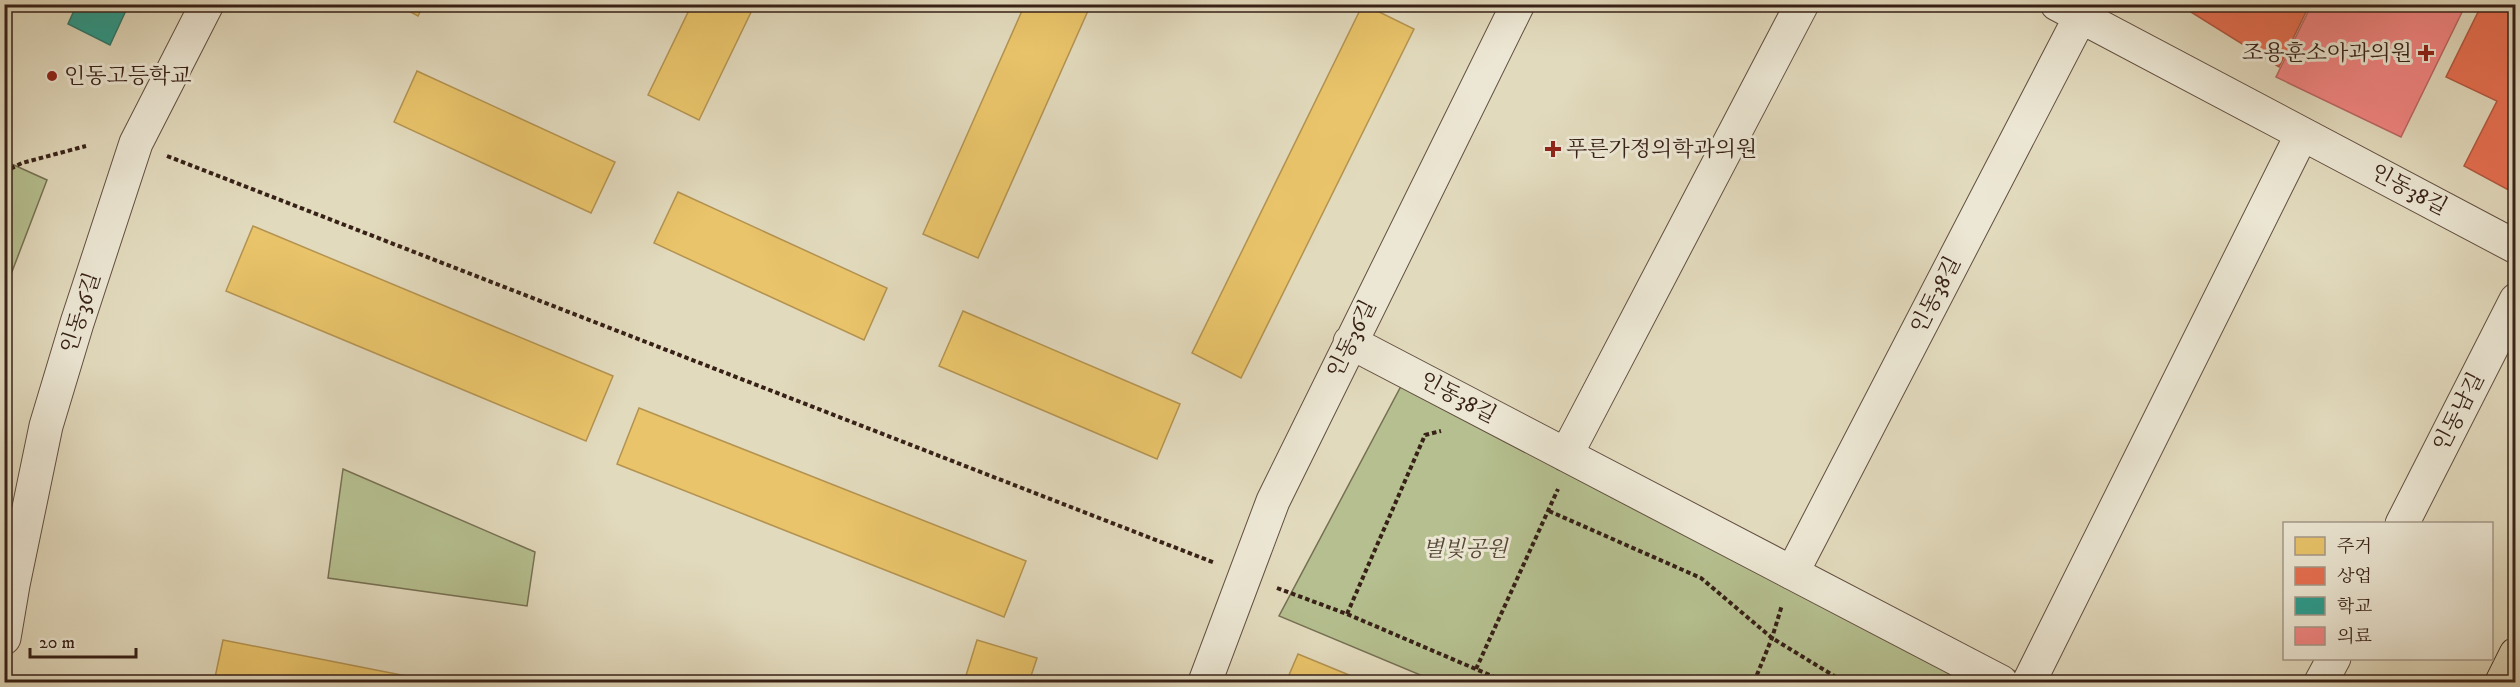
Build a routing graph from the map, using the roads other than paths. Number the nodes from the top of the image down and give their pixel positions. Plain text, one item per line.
1 (207, 4) edge
2 (1518, 4) edge
3 (1802, 4) edge
4 (2075, 9) edge
5 (2302, 134) junction
6 (2516, 247) edge
7 (2516, 300) edge
8 (1350, 342) junction
9 (1563, 470) junction
10 (2403, 522) edge
11 (1792, 573) junction
12 (4, 638) edge
13 (2516, 654) edge
14 (2333, 660) edge
15 (1205, 682) edge
16 (2001, 682) edge
17 (2029, 682) edge
18 (2321, 682) edge
19 (2502, 682) edge

1 - 12 street, 인동36길
2 - 8 street, 인동36길
3 - 9 street
4 - 5 street, 인동38길
4 - 11 street, 인동38길
5 - 6 street, 인동38길
5 - 17 street
7 - 10 street, 인동남길
8 - 9 street, 인동38길
8 - 15 street, 인동36길
9 - 11 street, 인동38길
11 - 16 street, 인동38길
13 - 19 main road
14 - 18 street

